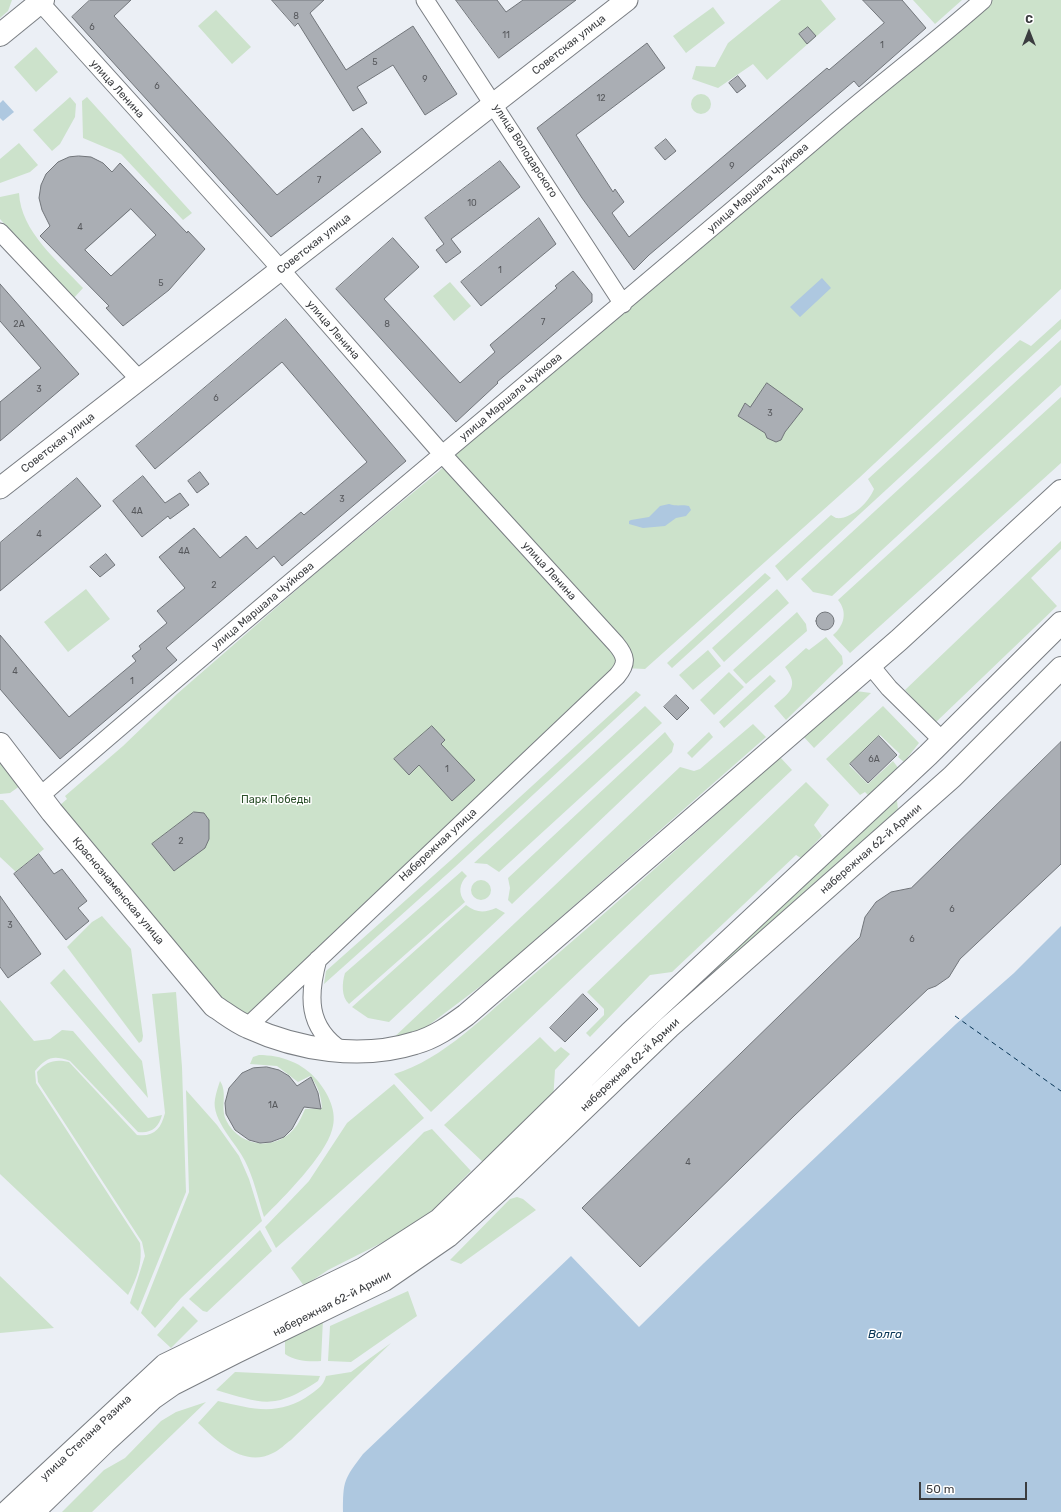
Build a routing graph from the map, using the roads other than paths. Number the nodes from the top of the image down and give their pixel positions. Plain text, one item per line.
1 (425, 0) edge
2 (627, 0) edge
3 (982, 0) edge
4 (40, 1) edge
5 (0, 35) edge
6 (494, 103) junction
7 (0, 232) edge
8 (281, 270) junction
9 (623, 304) junction
10 (139, 379) junction
11 (443, 454) junction
12 (0, 488) edge
13 (1061, 491) edge
14 (1061, 623) edge
15 (625, 661) joint
16 (870, 665) junction
17 (1061, 668) edge
18 (943, 741) junction
19 (0, 744) edge
20 (40, 796) junction
21 (318, 959) junction
22 (247, 1027) junction
23 (341, 1050) junction
24 (165, 1365) joint
25 (153, 1398) joint
26 (7, 1512) edge
27 (33, 1512) edge

1 - 6 street, улица Володарского
2 - 6 street, Советская улица
3 - 9 street, улица Маршала Чуйкова
4 - 5 main road
4 - 8 street, улица Ленина
6 - 8 street, Советская улица
6 - 9 street, улица Володарского
7 - 10 street
8 - 10 street, Советская улица
8 - 11 street, улица Ленина
9 - 11 street, улица Маршала Чуйкова
10 - 12 street, Советская улица
11 - 15 street, улица Ленина
11 - 20 street, улица Маршала Чуйкова
13 - 16 main road
14 - 18 main road, набережная 62-й Армии
15 - 21 street, Набережная улица
16 - 18 street
16 - 23 main road
17 - 25 main road, набережная 62-й Армии
18 - 24 main road, набережная 62-й Армии
19 - 20 main road, Краснознаменская улица
20 - 22 main road, Краснознаменская улица
21 - 22 street, Набережная улица
21 - 23 street
22 - 23 main road
24 - 26 main road, улица Степана Разина
25 - 27 main road, улица Степана Разина

